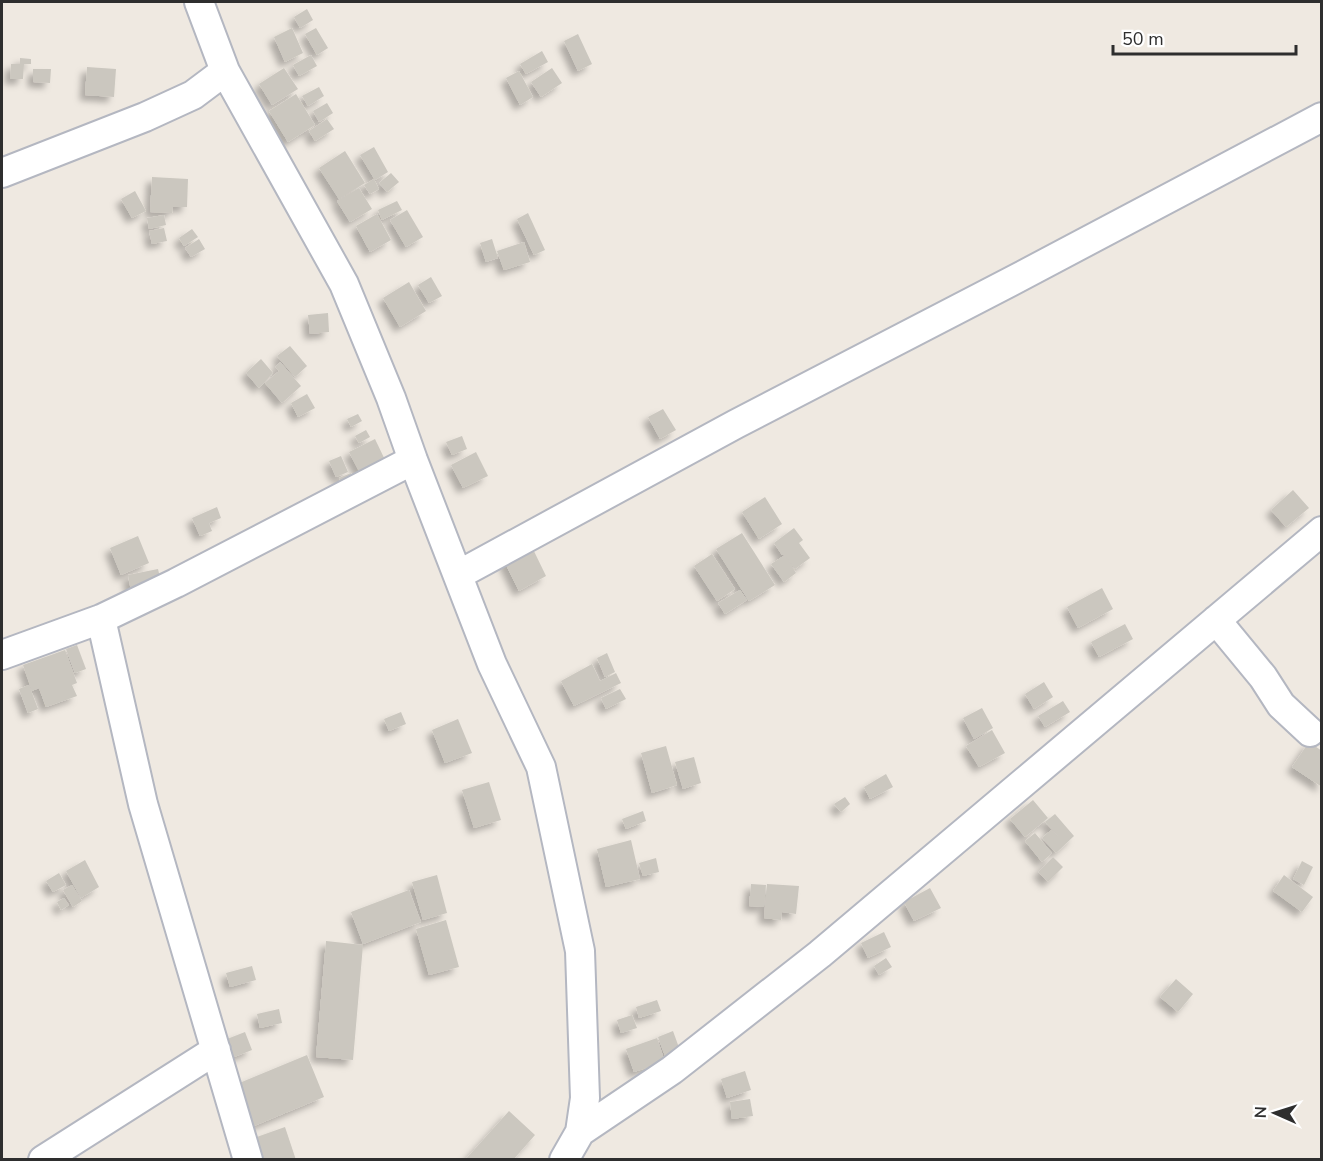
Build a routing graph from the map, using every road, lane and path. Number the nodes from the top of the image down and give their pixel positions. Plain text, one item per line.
1 (199, 2) edge
2 (225, 71) junction
3 (1322, 117) edge
4 (2, 173) edge
5 (413, 460) junction
6 (1322, 531) edge
7 (458, 575) junction
8 (101, 620) junction
9 (1216, 620) junction
10 (2, 655) edge
11 (1310, 732) dead end
12 (216, 1050) junction
13 (580, 1132) junction
14 (43, 1160) edge
15 (248, 1160) edge
16 (564, 1160) edge

1 - 2 street
2 - 4 street
2 - 5 street
3 - 7 street
5 - 7 street
5 - 8 street
6 - 9 street
7 - 13 street
8 - 10 street
8 - 12 street
9 - 11 street
9 - 13 street
12 - 14 street
12 - 15 street
13 - 16 street

